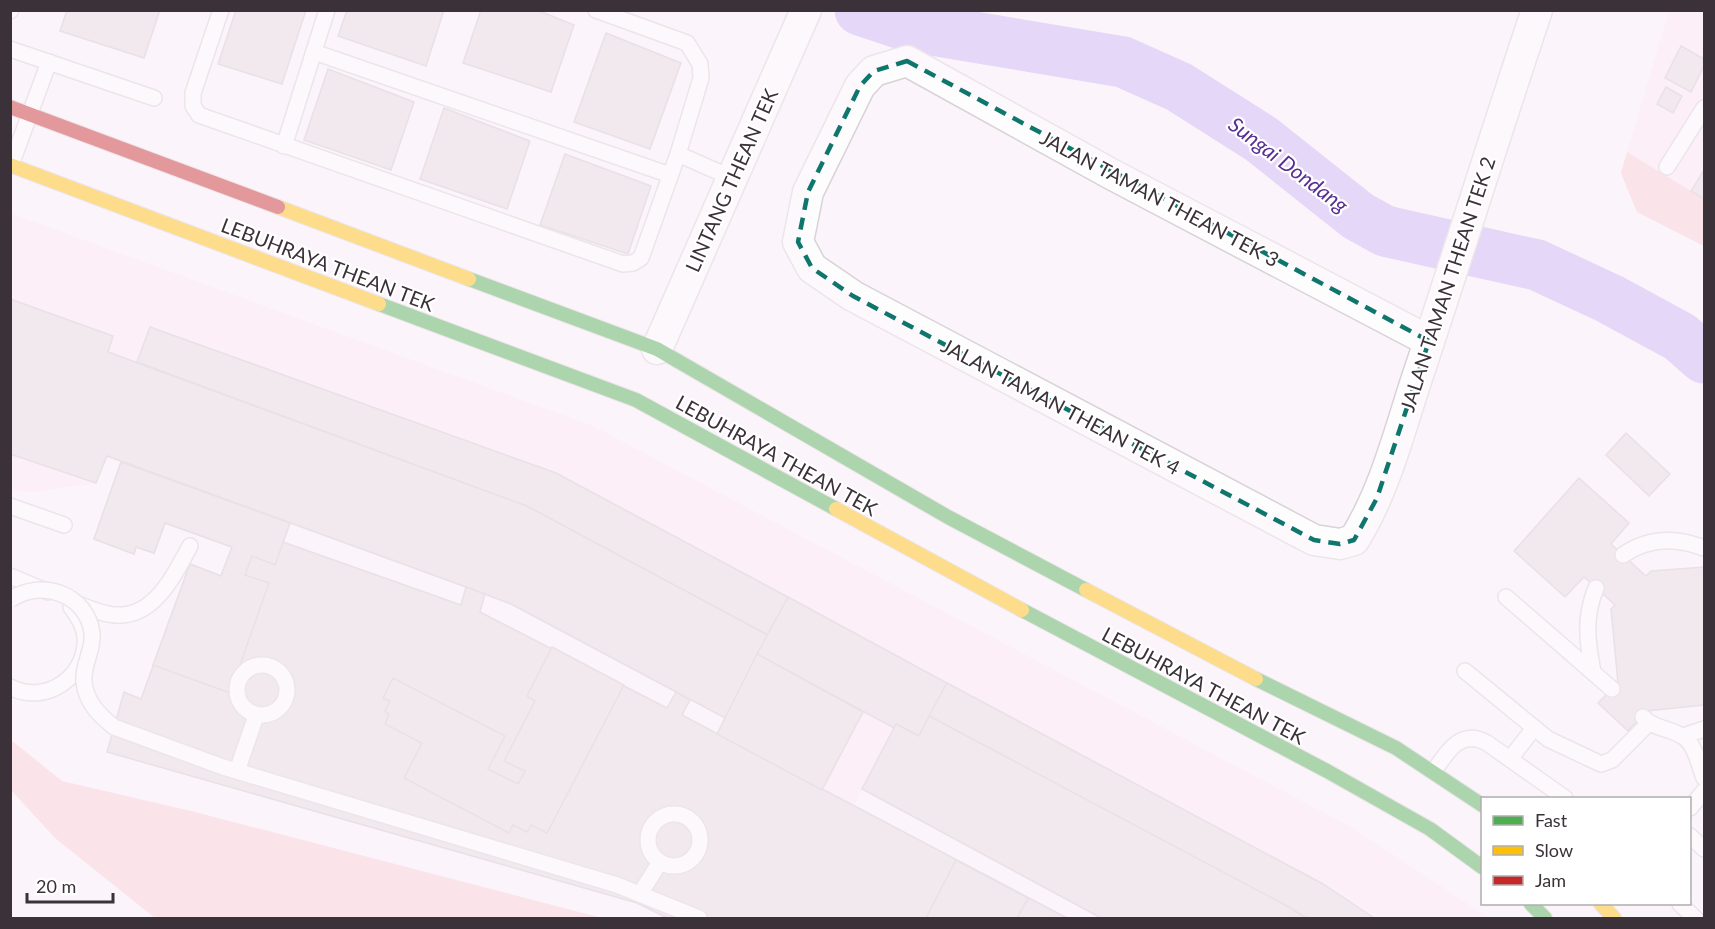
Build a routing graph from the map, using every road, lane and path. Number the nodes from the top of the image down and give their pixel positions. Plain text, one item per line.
1 (221, 10) edge
2 (327, 10) edge
3 (596, 10) edge
4 (1537, 10) edge
5 (803, 15) edge
6 (10, 49) edge
7 (314, 52) junction
8 (49, 62) junction
9 (154, 98) dead end
10 (10, 107) edge
11 (1704, 108) edge
12 (28, 115) junction
13 (284, 146) junction
14 (678, 154) junction
15 (11, 165) edge
16 (1667, 167) dead end
17 (670, 175) junction
18 (732, 178) junction
19 (798, 242) joint
20 (1429, 341) junction
21 (657, 349) junction
22 (10, 506) edge
23 (64, 525) dead end
24 (1340, 544) joint
25 (189, 546) dead end
26 (1704, 548) edge
27 (1623, 555) dead end
28 (10, 576) edge
29 (1596, 588) dead end
30 (58, 597) junction
31 (1506, 597) dead end
32 (10, 600) edge
33 (1465, 670) dead end
34 (1593, 672) junction
35 (10, 687) edge
36 (1612, 689) dead end
37 (256, 716) dead end
38 (1534, 728) junction
39 (1704, 729) edge
40 (1683, 736) junction
41 (1510, 759) junction
42 (237, 771) junction
43 (1434, 771) junction
44 (1704, 778) edge
45 (1704, 791) edge
46 (1564, 797) edge
47 (1481, 804) edge
48 (1691, 806) edge
49 (1691, 838) edge
50 (1704, 849) edge
51 (660, 862) dead end
52 (1481, 866) edge
53 (640, 894) junction
54 (1533, 905) edge
55 (1603, 905) edge
56 (1682, 905) edge
57 (699, 918) edge
58 (1545, 918) edge
59 (1614, 918) edge
60 (1695, 918) edge

1 - 13 lane
2 - 7 lane
3 - 14 lane
4 - 20 street, JALAN TAMAN THEAN TEK 2
5 - 18 street, LINTANG THEAN TEK
6 - 8 lane
7 - 13 lane
7 - 17 lane
8 - 9 lane
8 - 12 lane
10 - 12 main road, LEBUHRAYA THEAN TEK
11 - 16 lane
12 - 15 lane
12 - 21 main road, LEBUHRAYA THEAN TEK
13 - 17 lane
14 - 17 lane
14 - 18 lane
15 - 52 main road, LEBUHRAYA THEAN TEK
18 - 21 street, LINTANG THEAN TEK
19 - 20 street, JALAN TAMAN THEAN TEK 3
19 - 24 street, JALAN TAMAN THEAN TEK 4
20 - 24 street, JALAN TAMAN THEAN TEK 2
21 - 43 main road, LEBUHRAYA THEAN TEK
22 - 23 lane
25 - 30 lane
26 - 27 lane
28 - 30 lane
29 - 34 lane
30 - 35 lane
31 - 34 lane
32 - 42 lane, bridge
33 - 38 lane
34 - 36 lane
37 - 42 lane
38 - 40 lane
38 - 41 lane
39 - 40 lane
40 - 44 lane
41 - 43 lane
41 - 46 lane
42 - 53 lane
43 - 47 main road, LEBUHRAYA THEAN TEK
45 - 48 lane
49 - 50 lane
51 - 53 lane
53 - 57 lane
54 - 58 main road
55 - 59 main road
56 - 60 lane

